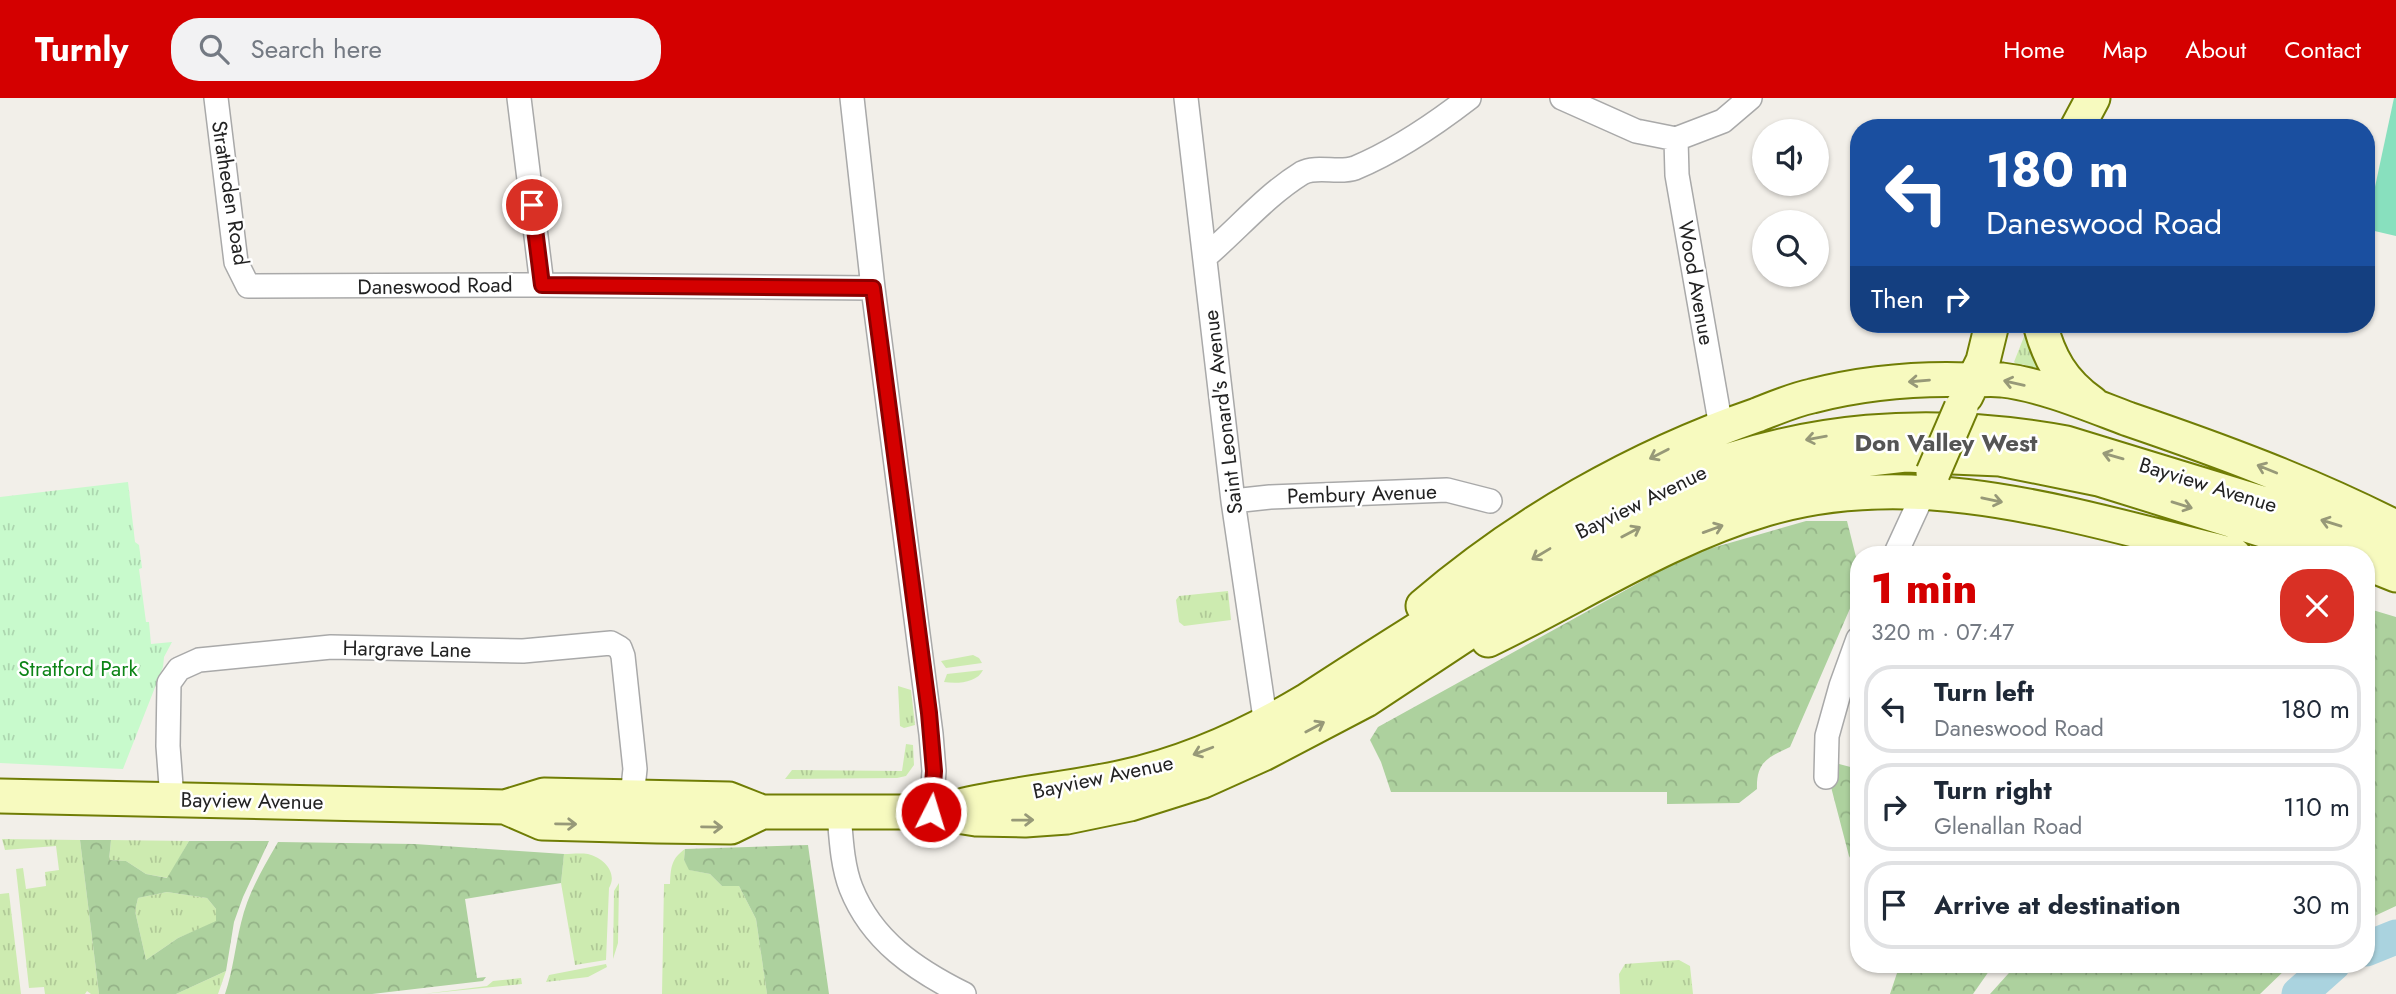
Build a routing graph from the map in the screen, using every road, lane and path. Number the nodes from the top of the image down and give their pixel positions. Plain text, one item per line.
1 (216, 98) edge
2 (519, 98) edge
3 (852, 98) edge
4 (1186, 98) edge
5 (1469, 98) edge
6 (1562, 98) edge
7 (1750, 98) edge
8 (1676, 139) junction
9 (1205, 257) junction
10 (542, 285) junction
11 (248, 286) joint
12 (873, 288) junction
13 (1989, 333) edge
14 (2002, 333) edge
15 (2042, 333) edge
16 (1972, 383) junction
17 (2099, 409) junction
18 (1721, 427) junction
19 (1928, 482) junction
20 (1233, 501) junction
21 (1490, 501) dead end
22 (2396, 527) edge
23 (2396, 544) edge
24 (1899, 546) edge
25 (2195, 546) edge
26 (2314, 546) edge
27 (2375, 567) edge
28 (2396, 575) edge
29 (2375, 588) edge
30 (2396, 592) edge
31 (1850, 661) edge
32 (1333, 683) junction
33 (1366, 700) junction
34 (1266, 725) junction
35 (1826, 777) dead end
36 (0, 796) edge
37 (632, 797) junction
38 (172, 799) junction
39 (505, 807) junction
40 (762, 812) junction
41 (931, 812) junction
42 (839, 813) junction
43 (964, 994) edge

1 - 11 street, Stratheden Road
2 - 10 street
3 - 12 street
4 - 9 street, Saint Leonard's Avenue
5 - 9 street
6 - 8 street
7 - 8 street
8 - 18 street, Wood Avenue
9 - 20 street, Saint Leonard's Avenue
10 - 11 street, Daneswood Road
10 - 12 street, Daneswood Road
12 - 41 street
13 - 16 main road
14 - 16 main road
15 - 17 main road
17 -> 16 main road
16 -> 18 main road
16 - 19 main road, bridge
22 -> 17 main road
18 -> 32 main road
19 - 24 street
19 -> 25 main road
33 -> 19 main road
20 - 21 street, Pembury Avenue
20 - 34 street, Saint Leonard's Avenue
23 -> 32 main road, Bayview Avenue
33 -> 26 main road, Bayview Avenue
27 - 28 main road
29 - 30 main road
31 - 35 street
32 - 34 main road, Bayview Avenue
41 -> 33 main road, Bayview Avenue
34 -> 41 main road, Bayview Avenue
36 - 38 main road, Bayview Avenue
37 - 38 street, Hargrave Lane
37 - 39 main road, Bayview Avenue
37 - 40 main road, Bayview Avenue
38 - 39 main road, Bayview Avenue
39 -> 40 main road, Bayview Avenue
40 - 42 main road, Bayview Avenue
41 - 42 main road, Bayview Avenue
42 - 43 street

